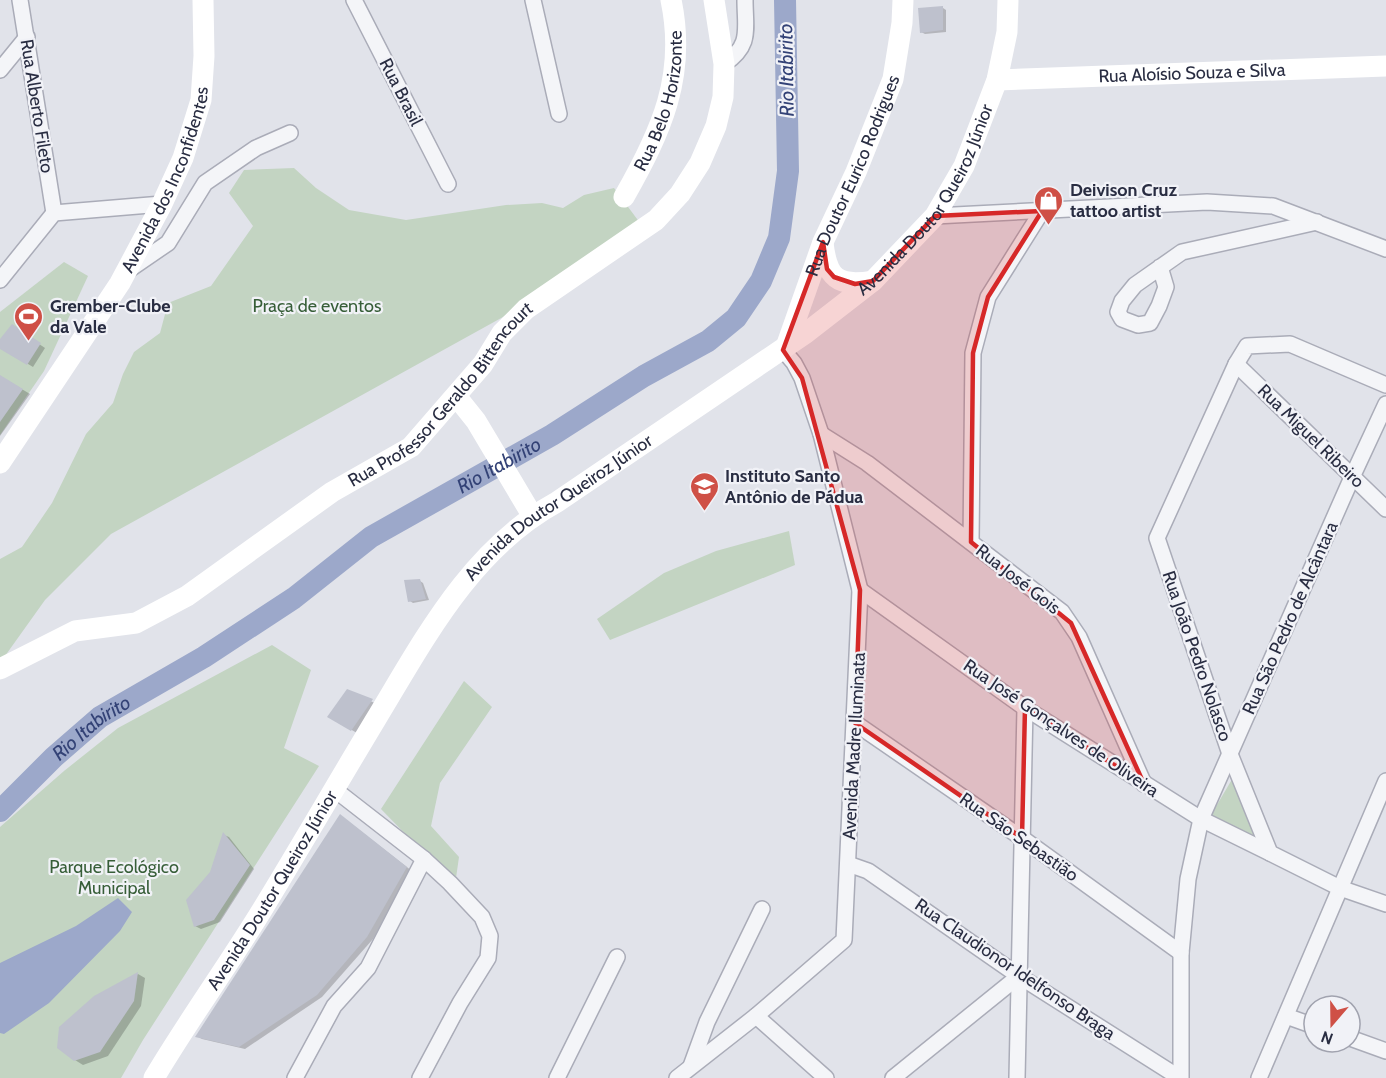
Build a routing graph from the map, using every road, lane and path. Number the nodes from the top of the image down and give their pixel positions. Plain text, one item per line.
1 (20, 0) edge
2 (203, 0) edge
3 (354, 0) edge
4 (533, 0) edge
5 (671, 0) edge
6 (714, 0) edge
7 (745, 0) edge
8 (903, 0) edge
9 (1008, 0) edge
10 (27, 37) junction
11 (724, 64) junction
12 (1386, 66) edge
13 (0, 70) edge
14 (998, 80) junction
15 (559, 114) dead end
16 (290, 133) dead end
17 (448, 184) dead end
18 (624, 197) dead end
19 (162, 204) junction
20 (1042, 211) junction
21 (54, 213) junction
22 (935, 216) junction
23 (1317, 222) junction
24 (823, 242) junction
25 (1386, 249) edge
26 (1160, 267) dead end
27 (127, 270) junction
28 (0, 280) edge
29 (873, 281) junction
30 (785, 349) junction
31 (483, 364) junction
32 (1236, 364) junction
33 (1386, 385) edge
34 (456, 396) junction
35 (1386, 404) edge
36 (433, 422) junction
37 (479, 426) junction
38 (821, 434) junction
39 (0, 463) edge
40 (1353, 475) junction
41 (1386, 509) edge
42 (532, 515) junction
43 (971, 542) junction
44 (860, 590) junction
45 (0, 669) edge
46 (1025, 708) junction
47 (855, 723) junction
48 (1230, 754) junction
49 (1386, 781) edge
50 (1144, 784) junction
51 (334, 789) junction
52 (1201, 819) junction
53 (1022, 838) junction
54 (1270, 853) junction
55 (424, 859) junction
56 (848, 864) junction
57 (1340, 888) junction
58 (1386, 904) edge
59 (762, 909) dead end
60 (1181, 953) junction
61 (617, 957) dead end
62 (1019, 976) junction
63 (756, 1016) junction
64 (1286, 1016) junction
65 (1302, 1022) edge
66 (1362, 1042) edge
67 (1386, 1051) edge
68 (691, 1066) junction
69 (154, 1078) edge
70 (295, 1078) edge
71 (420, 1078) edge
72 (557, 1078) edge
73 (677, 1078) edge
74 (826, 1078) edge
75 (892, 1078) edge
76 (1017, 1078) edge
77 (1180, 1078) edge
78 (1259, 1078) edge

1 - 10 street, Rua Alberto Fileto
2 - 19 main road, Avenida dos Inconfidentes
3 - 17 street, Rua Brasil
4 - 15 street
5 - 18 main road, Rua Belo Horizonte
6 - 11 main road, Rua Professor Geraldo Bittencourt
7 - 11 street
8 - 24 main road, Rua Doutor Eurico Rodrigues
9 - 14 main road, Avenida Doutor Queiroz Júnior
10 - 13 street
10 - 21 street, Rua Alberto Fileto
11 - 31 main road, Rua Professor Geraldo Bittencourt
12 - 14 main road, Rua Aloísio Souza e Silva
14 - 22 main road, Avenida Doutor Queiroz Júnior
16 - 27 street
19 - 21 street
19 - 27 main road, Avenida dos Inconfidentes
20 - 22 street
20 - 23 street
20 - 43 street
21 - 28 street
22 - 29 main road, Avenida Doutor Queiroz Júnior
23 - 25 street
23 - 26 street
24 - 29 main road
24 - 30 main road, Rua Doutor Eurico Rodrigues
27 - 39 main road, Avenida dos Inconfidentes
29 - 30 main road, Avenida Doutor Queiroz Júnior
30 - 38 street, Avenida Madre Iluminata
30 - 42 main road, Avenida Doutor Queiroz Júnior
31 - 34 main road, Rua Professor Geraldo Bittencourt
31 - 37 main road
32 - 33 street, Rua João Pedro Nolasco
32 - 40 street, Rua Miguel Ribeiro
32 - 48 street, Rua João Pedro Nolasco
34 - 36 main road, Rua Professor Geraldo Bittencourt
34 - 37 main road
35 - 40 street, Rua São Pedro de Alcântara
36 - 37 main road
36 - 45 main road, Rua Professor Geraldo Bittencourt
37 - 42 main road
38 - 43 street, Rua José Gois
38 - 44 street, Avenida Madre Iluminata
40 - 41 street, Rua Miguel Ribeiro
40 - 48 street, Rua São Pedro de Alcântara
42 - 51 main road, Avenida Doutor Queiroz Júnior
43 - 50 street, Rua José Gois
44 - 46 street, Rua José Gonçalves de Oliveira
44 - 47 street, Avenida Madre Iluminata
46 - 50 street, Rua José Gonçalves de Oliveira
46 - 53 street
47 - 53 street, Rua São Sebastião
47 - 56 street, Avenida Madre Iluminata
48 - 52 street, Rua São Pedro de Alcântara
48 - 54 street, Rua João Pedro Nolasco
49 - 57 street
50 - 52 street, Rua José Gonçalves de Oliveira
51 - 55 street
51 - 69 main road, Avenida Doutor Queiroz Júnior
52 - 54 street, Rua José Gonçalves de Oliveira
52 - 60 street, Rua São Pedro de Alcântara
53 - 60 street, Rua São Sebastião
53 - 62 street
54 - 57 street
55 - 70 street
55 - 71 street
56 - 62 street, Rua Claudionor Idelfonso Braga
56 - 63 street, Avenida Madre Iluminata
57 - 58 street
57 - 64 street
59 - 68 street
60 - 77 street, Rua São Pedro de Alcântara
61 - 72 street
62 - 75 street
62 - 76 street
62 - 77 street, Rua Claudionor Idelfonso Braga
63 - 68 street, Avenida Madre Iluminata
63 - 74 street
64 - 65 street
64 - 78 street
66 - 67 street
68 - 73 street, Avenida Madre Iluminata

